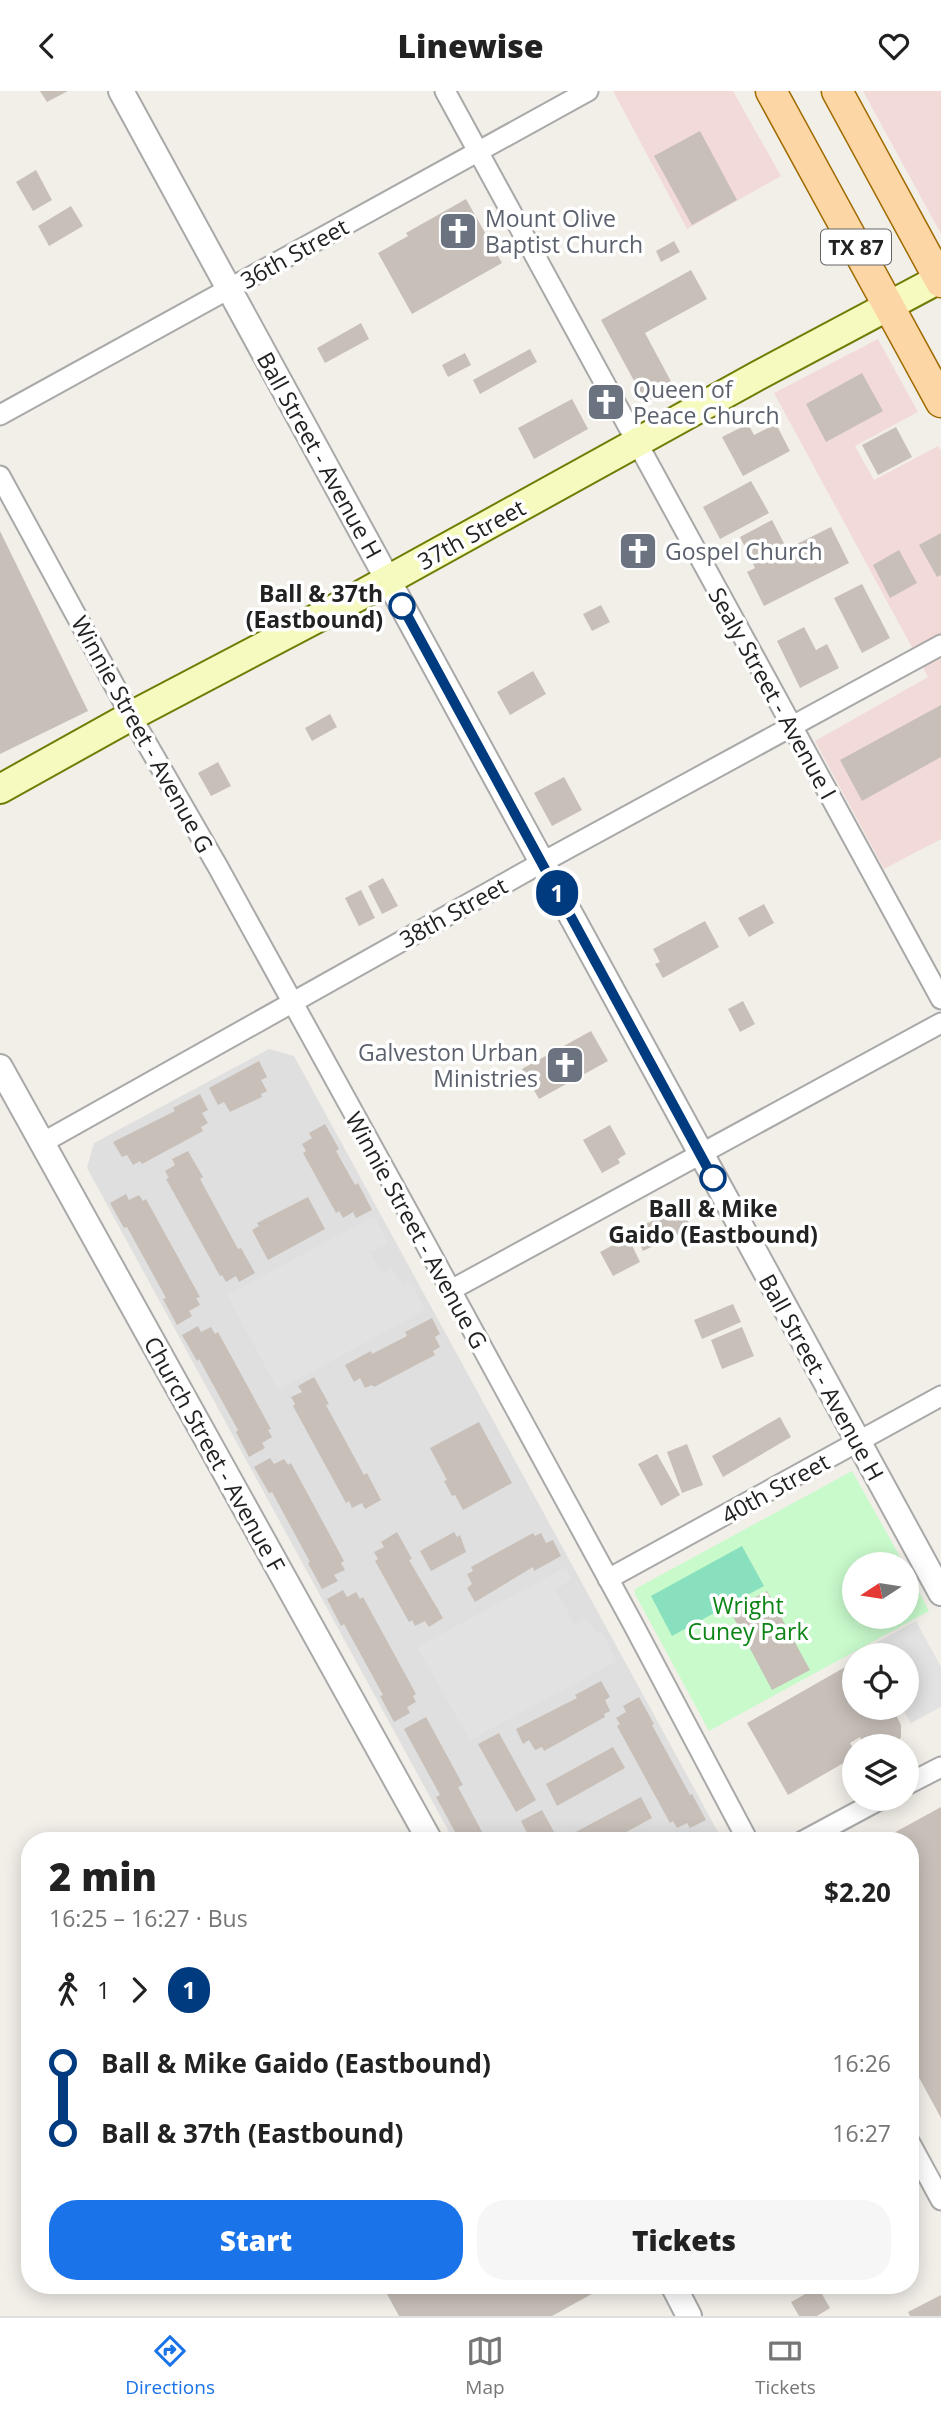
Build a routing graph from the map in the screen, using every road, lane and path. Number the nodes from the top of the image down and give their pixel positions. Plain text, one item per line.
1 (121, 91) edge
2 (445, 91) edge
3 (588, 91) edge
4 (771, 91) edge
5 (837, 91) edge
6 (478, 152) junction
7 (941, 280) edge
8 (229, 289) junction
9 (889, 306) junction
10 (941, 402) edge
11 (0, 415) edge
12 (636, 443) junction
13 (0, 476) edge
14 (388, 580) junction
15 (941, 645) edge
16 (131, 716) junction
17 (791, 725) junction
18 (0, 789) edge
19 (541, 863) junction
20 (941, 999) edge
21 (292, 1002) junction
22 (941, 1023) edge
23 (0, 1067) edge
24 (42, 1143) junction
25 (700, 1154) junction
26 (450, 1290) junction
27 (941, 1396) edge
28 (858, 1442) junction
29 (608, 1579) junction
30 (941, 1593) edge
31 (941, 1767) edge
32 (919, 1778) edge
33 (859, 1811) edge
34 (425, 1832) edge
35 (743, 1832) edge
36 (820, 1832) edge
37 (919, 2164) edge
38 (941, 2200) edge
39 (681, 2294) edge
40 (690, 2316) edge

1 - 8 street, Ball Street - Avenue H
2 - 6 street, Sealy Street - Avenue I
3 - 6 street, 36th Street
4 - 9 main road, TX 87
5 - 7 main road, TX 87
6 - 8 street, 36th Street
6 - 12 street, Sealy Street - Avenue I
7 - 9 main road, 37th Street
8 - 11 street, 36th Street
8 - 14 street, Ball Street - Avenue H
9 - 10 main road, TX 87
9 - 12 main road, 37th Street
12 - 14 main road, 37th Street
12 - 17 street, Sealy Street - Avenue I
13 - 16 street, Winnie Street - Avenue G
14 - 16 main road, 37th Street
14 - 19 street, Ball Street - Avenue H
15 - 17 street, 38th Street
16 - 18 main road, 37th Street
16 - 21 street, Winnie Street - Avenue G
17 - 19 street, 38th Street
17 - 20 street, Sealy Street - Avenue I
19 - 21 street, 38th Street
19 - 25 street, Ball Street - Avenue H
21 - 24 street, 38th Street
21 - 26 street, Winnie Street - Avenue G
22 - 25 street
23 - 24 street, Church Street - Avenue F
24 - 34 street, Church Street - Avenue F
25 - 26 street
25 - 28 street, Ball Street - Avenue H
26 - 29 street, Winnie Street - Avenue G
27 - 28 street, 40th Street
28 - 29 street, 40th Street
28 - 30 street, Ball Street - Avenue H
29 - 35 street, Winnie Street - Avenue G
31 - 32 street
33 - 36 street
37 - 38 street
39 - 40 street

